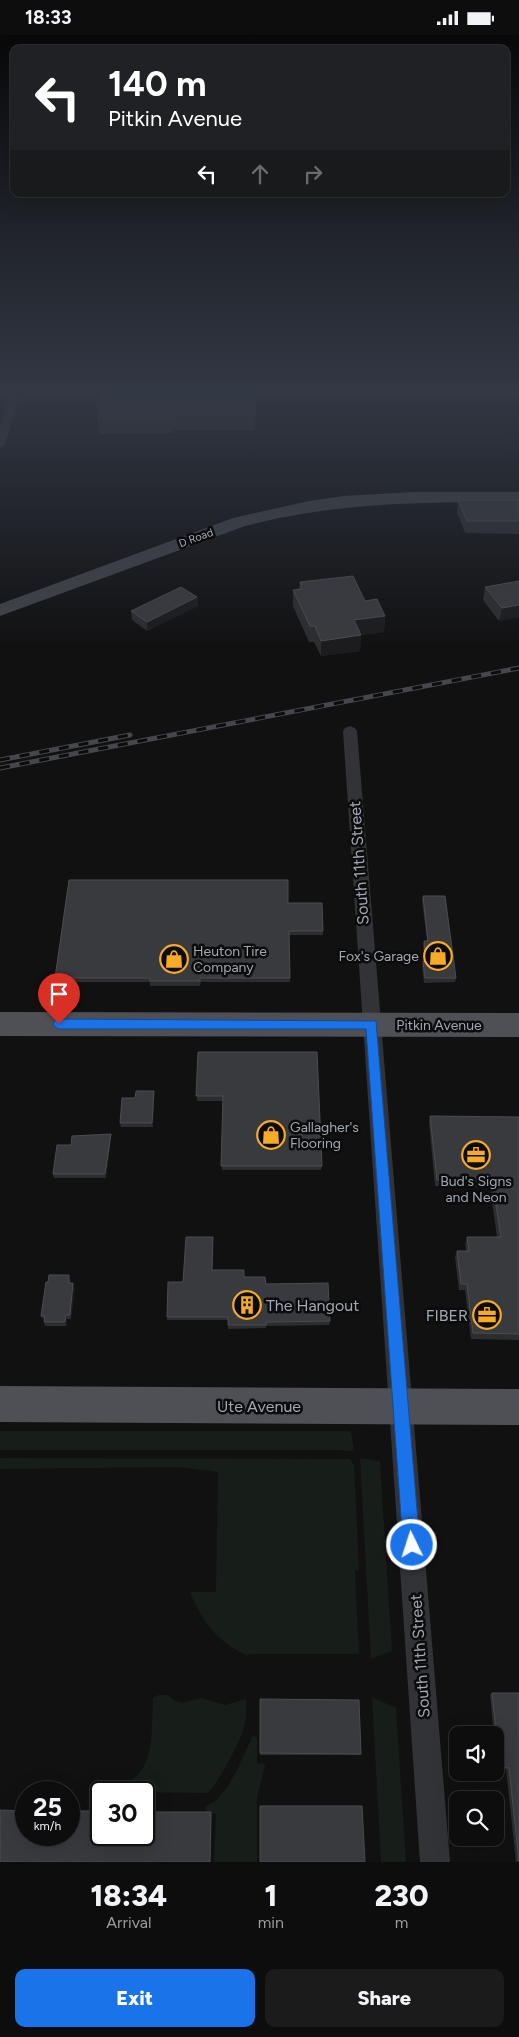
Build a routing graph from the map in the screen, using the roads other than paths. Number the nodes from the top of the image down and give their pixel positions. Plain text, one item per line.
1 (519, 497) edge
2 (1, 607) edge
3 (350, 731) dead end
4 (0, 1024) edge
5 (371, 1025) junction
6 (519, 1025) edge
7 (0, 1404) edge
8 (401, 1407) junction
9 (519, 1407) edge
10 (435, 1862) edge

1 - 2 street, D Road
3 - 5 street, South 11th Street
4 - 5 main road, Pitkin Avenue
5 - 6 main road, Pitkin Avenue
5 - 8 street, South 11th Street
7 - 8 main road, Ute Avenue
8 - 9 main road, Ute Avenue
8 - 10 street, South 11th Street

